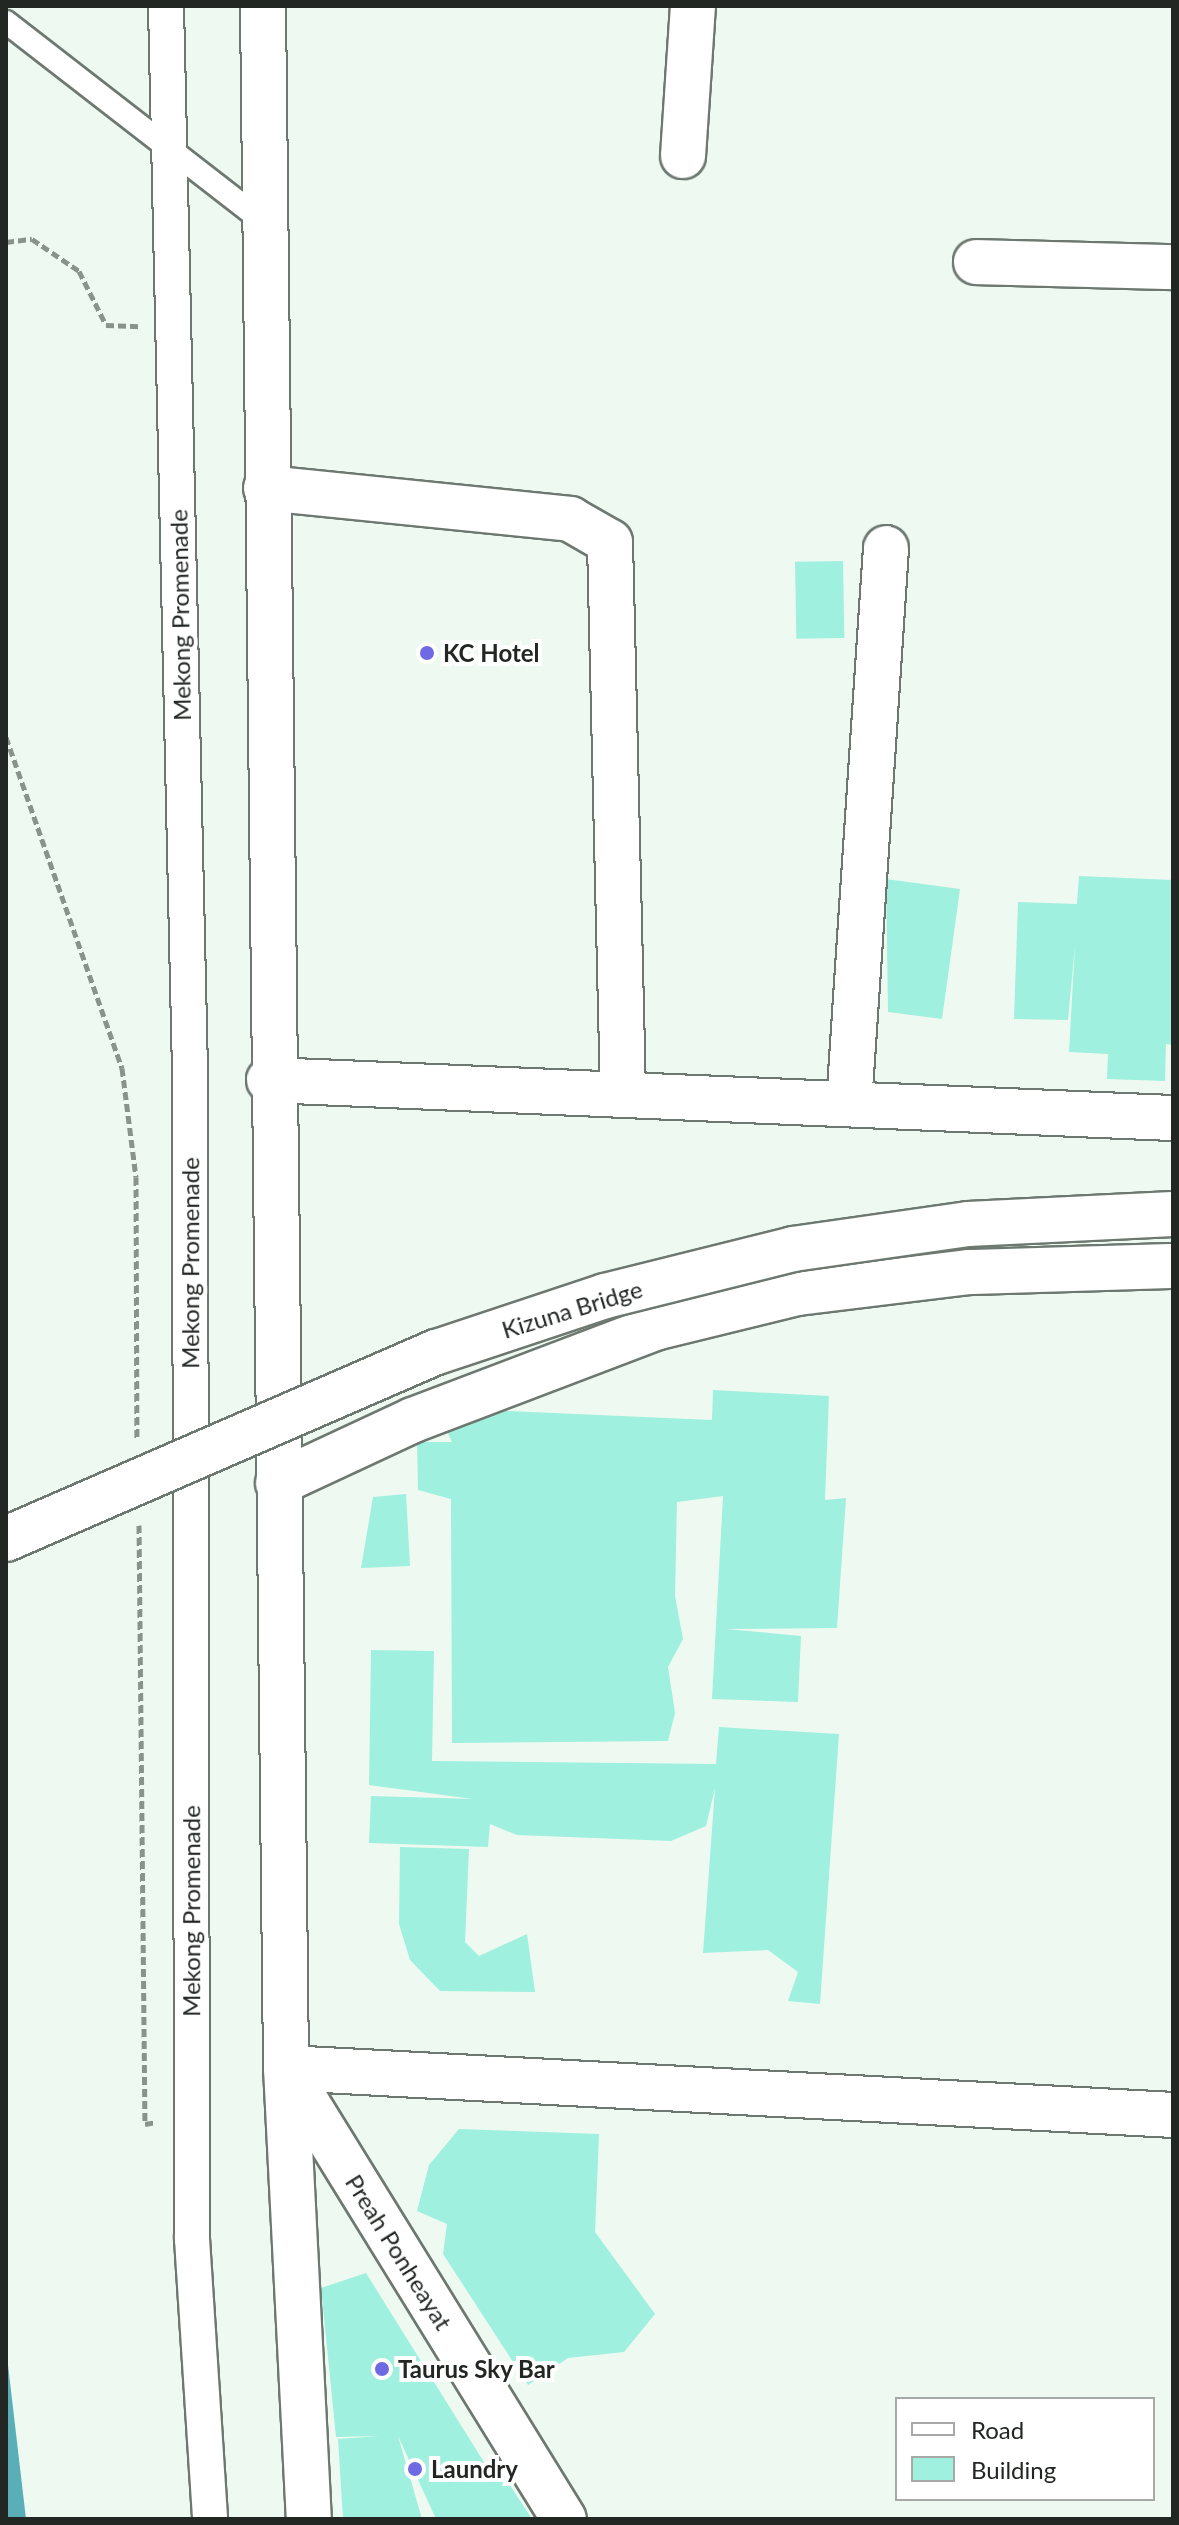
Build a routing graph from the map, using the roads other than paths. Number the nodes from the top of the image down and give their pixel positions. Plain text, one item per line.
1 (166, 6) edge
2 (263, 6) edge
3 (693, 6) edge
4 (6, 22) edge
5 (169, 148) junction
6 (683, 156) dead end
7 (264, 222) junction
8 (976, 262) dead end
9 (1173, 267) edge
10 (266, 488) junction
11 (886, 548) dead end
12 (269, 1080) junction
13 (623, 1095) junction
14 (849, 1104) junction
15 (1173, 1118) edge
16 (1173, 1214) edge
17 (1173, 1266) edge
18 (278, 1483) junction
19 (6, 1539) edge
20 (286, 2068) junction
21 (1173, 2115) edge
22 (210, 2519) edge
23 (309, 2519) edge
24 (564, 2519) edge

1 - 5 street, Mekong Promenade
2 - 7 main road
3 - 6 main road
4 - 5 lane
5 - 7 lane
5 - 22 street, Mekong Promenade
7 - 10 main road
8 - 9 main road
10 - 12 main road
10 - 13 main road
11 - 14 main road
12 - 13 main road
12 - 18 main road
13 - 14 main road
14 - 15 main road
16 - 19 main road, Kizuna Bridge, bridge
17 - 18 main road
18 - 20 main road
20 - 21 main road
20 - 23 main road
20 - 24 main road, Preah Ponheayat

